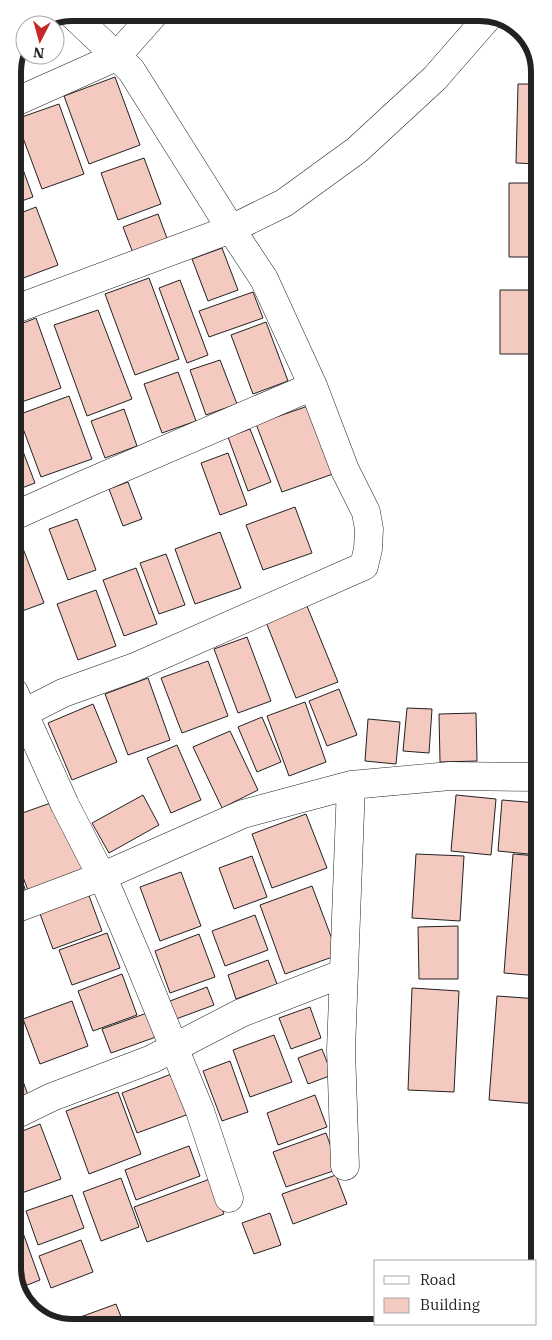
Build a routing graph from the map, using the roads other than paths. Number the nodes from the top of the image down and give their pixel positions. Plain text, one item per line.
1 (79, 21) edge
2 (147, 21) edge
3 (485, 21) edge
4 (116, 57) junction
5 (21, 99) edge
6 (231, 229) junction
7 (21, 307) edge
8 (313, 386) junction
9 (21, 513) edge
10 (21, 707) edge
11 (21, 714) edge
12 (531, 777) edge
13 (351, 785) junction
14 (101, 876) junction
15 (21, 906) edge
16 (344, 973) junction
17 (173, 1048) junction
18 (21, 1112) edge
19 (346, 1166) dead end
20 (229, 1198) dead end

1 - 4 street
2 - 4 street
3 - 6 street
4 - 5 street
4 - 6 street
6 - 7 street
6 - 8 street
8 - 9 street
8 - 10 street
11 - 14 street
12 - 13 street
13 - 14 street
13 - 16 street
14 - 15 street
14 - 17 street
16 - 17 street
16 - 19 street
17 - 18 street
17 - 20 street

